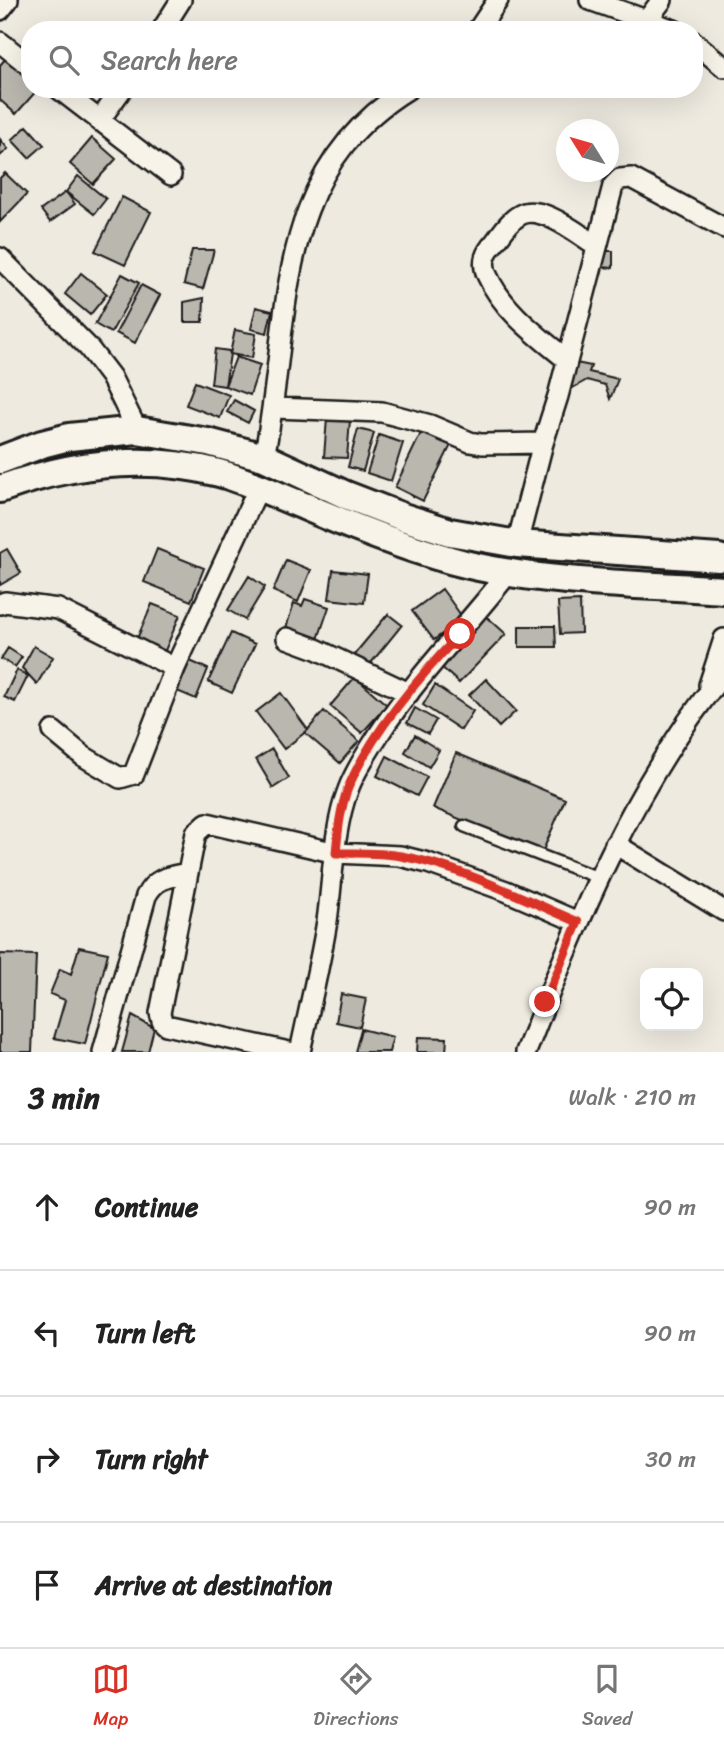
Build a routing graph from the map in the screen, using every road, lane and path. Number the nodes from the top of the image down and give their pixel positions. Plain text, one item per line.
1 (8, 0) edge
2 (181, 0) edge
3 (498, 0) edge
4 (590, 0) edge
5 (662, 0) edge
6 (0, 10) edge
7 (647, 20) joint
8 (168, 21) edge
9 (484, 21) edge
10 (0, 42) edge
11 (703, 50) edge
12 (21, 59) edge
13 (724, 67) edge
14 (70, 98) edge
15 (116, 98) edge
16 (395, 98) edge
17 (99, 121) junction
18 (171, 175) dead end
19 (724, 228) edge
20 (596, 245) junction
21 (0, 258) edge
22 (567, 360) junction
23 (274, 408) junction
24 (137, 430) junction
25 (543, 443) junction
26 (264, 457) junction
27 (0, 460) edge
28 (258, 487) junction
29 (0, 489) edge
30 (517, 544) junction
31 (722, 552) edge
32 (509, 572) junction
33 (724, 591) edge
34 (0, 604) edge
35 (287, 638) dead end
36 (724, 639) edge
37 (176, 668) junction
38 (724, 673) edge
39 (409, 693) junction
40 (706, 695) junction
41 (53, 731) dead end
42 (464, 826) dead end
43 (615, 844) junction
44 (336, 853) junction
45 (188, 873) junction
46 (599, 878) junction
47 (724, 911) edge
48 (578, 922) junction
49 (103, 1052) edge
50 (289, 1052) edge
51 (300, 1052) edge
52 (526, 1052) edge

1 - 6 street
2 - 8 street
3 - 9 street
4 - 7 street
5 - 7 street
10 - 12 street
11 - 13 street
14 - 17 street
15 - 17 street
16 - 23 street
17 - 18 street
19 - 20 street
20 - 22 street
20 - 22 street
21 - 24 street
22 - 25 street
23 - 25 street
23 - 26 street
24 - 26 main road
24 - 27 main road
25 - 30 street
26 - 30 main road
28 - 29 main road
28 - 32 main road
28 - 37 street
30 - 31 main road
31 - 33 main road
32 - 33 main road
32 - 39 street
34 - 37 street
35 - 39 street
36 - 40 street
37 - 41 street
38 - 40 street
39 - 44 street
40 - 43 street
42 - 46 lane
43 - 46 street
43 - 47 street
44 - 45 street
44 - 48 street
44 - 51 street
45 - 49 street
45 - 50 street
46 - 48 street
48 - 52 street

